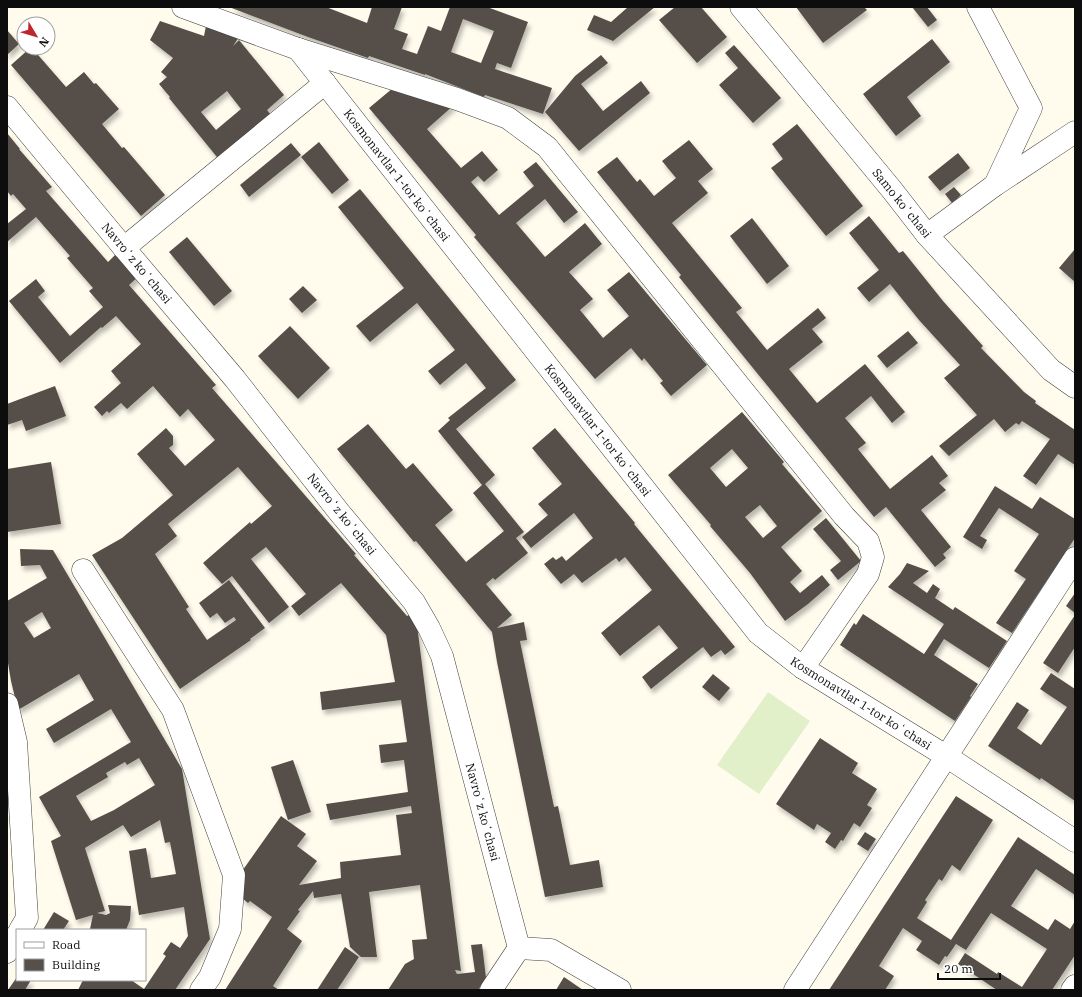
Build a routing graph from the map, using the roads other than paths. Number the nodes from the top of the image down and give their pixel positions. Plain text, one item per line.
1 (183, 7) edge
2 (741, 7) edge
3 (978, 7) edge
4 (298, 49) junction
5 (325, 83) junction
6 (7, 107) edge
7 (1075, 132) edge
8 (995, 184) junction
9 (927, 235) junction
10 (124, 248) junction
11 (1075, 387) edge
12 (1075, 558) edge
13 (83, 570) dead end
14 (803, 668) junction
15 (7, 704) edge
16 (946, 756) junction
17 (1075, 841) edge
18 (7, 884) edge
19 (25, 898) junction
20 (21, 929) edge
21 (16, 937) edge
22 (519, 948) junction
23 (7, 952) edge
24 (1075, 986) edge
25 (201, 990) edge
26 (491, 990) edge
27 (620, 990) edge
28 (795, 990) edge
29 (1072, 990) edge

1 - 4 street
2 - 9 street, Samo koʻchasi
3 - 8 street
4 - 5 street, Kosmonavtlar 1-tor koʻchasi
4 - 14 street
5 - 10 street
5 - 14 street, Kosmonavtlar 1-tor koʻchasi
6 - 10 street, Navroʻz koʻchasi
7 - 8 street
8 - 9 street
9 - 11 street, Samo koʻchasi
10 - 22 street, Navroʻz koʻchasi
12 - 16 street
13 - 25 street
14 - 16 street, Kosmonavtlar 1-tor koʻchasi
15 - 19 street
16 - 17 street, Kosmonavtlar 1-tor koʻchasi
16 - 28 street
18 - 19 street
19 - 20 street
21 - 23 street
22 - 26 street
22 - 27 street
24 - 29 street

